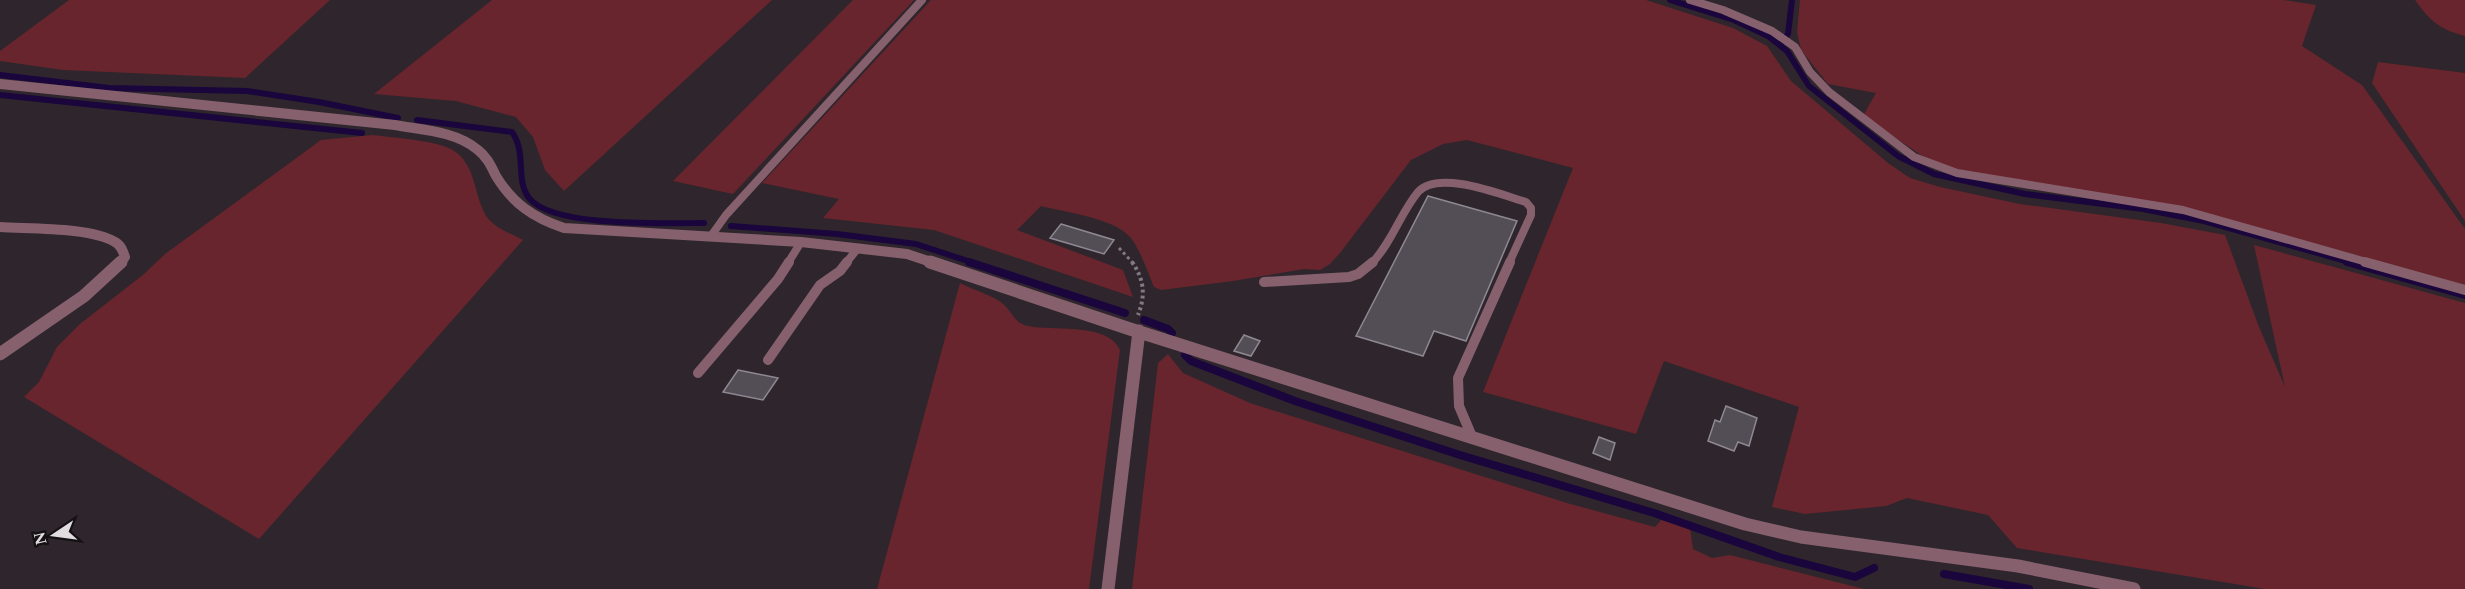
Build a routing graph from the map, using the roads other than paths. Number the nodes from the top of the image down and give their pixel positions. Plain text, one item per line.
1 (922, 0) edge
2 (1690, 0) edge
3 (0, 84) edge
4 (0, 227) edge
5 (711, 236) junction
6 (801, 242) junction
7 (858, 248) junction
8 (1264, 282) dead end
9 (2465, 290) edge
10 (1134, 330) junction
11 (0, 354) edge
12 (768, 360) dead end
13 (698, 373) dead end
14 (1473, 439) junction
15 (1108, 589) edge
16 (2134, 589) edge

1 - 5 lane
2 - 9 lane
3 - 5 street
4 - 11 street
5 - 6 street
6 - 7 street
6 - 13 lane
7 - 10 street
7 - 12 lane
8 - 14 lane
10 - 14 street
10 - 15 street
14 - 16 street

